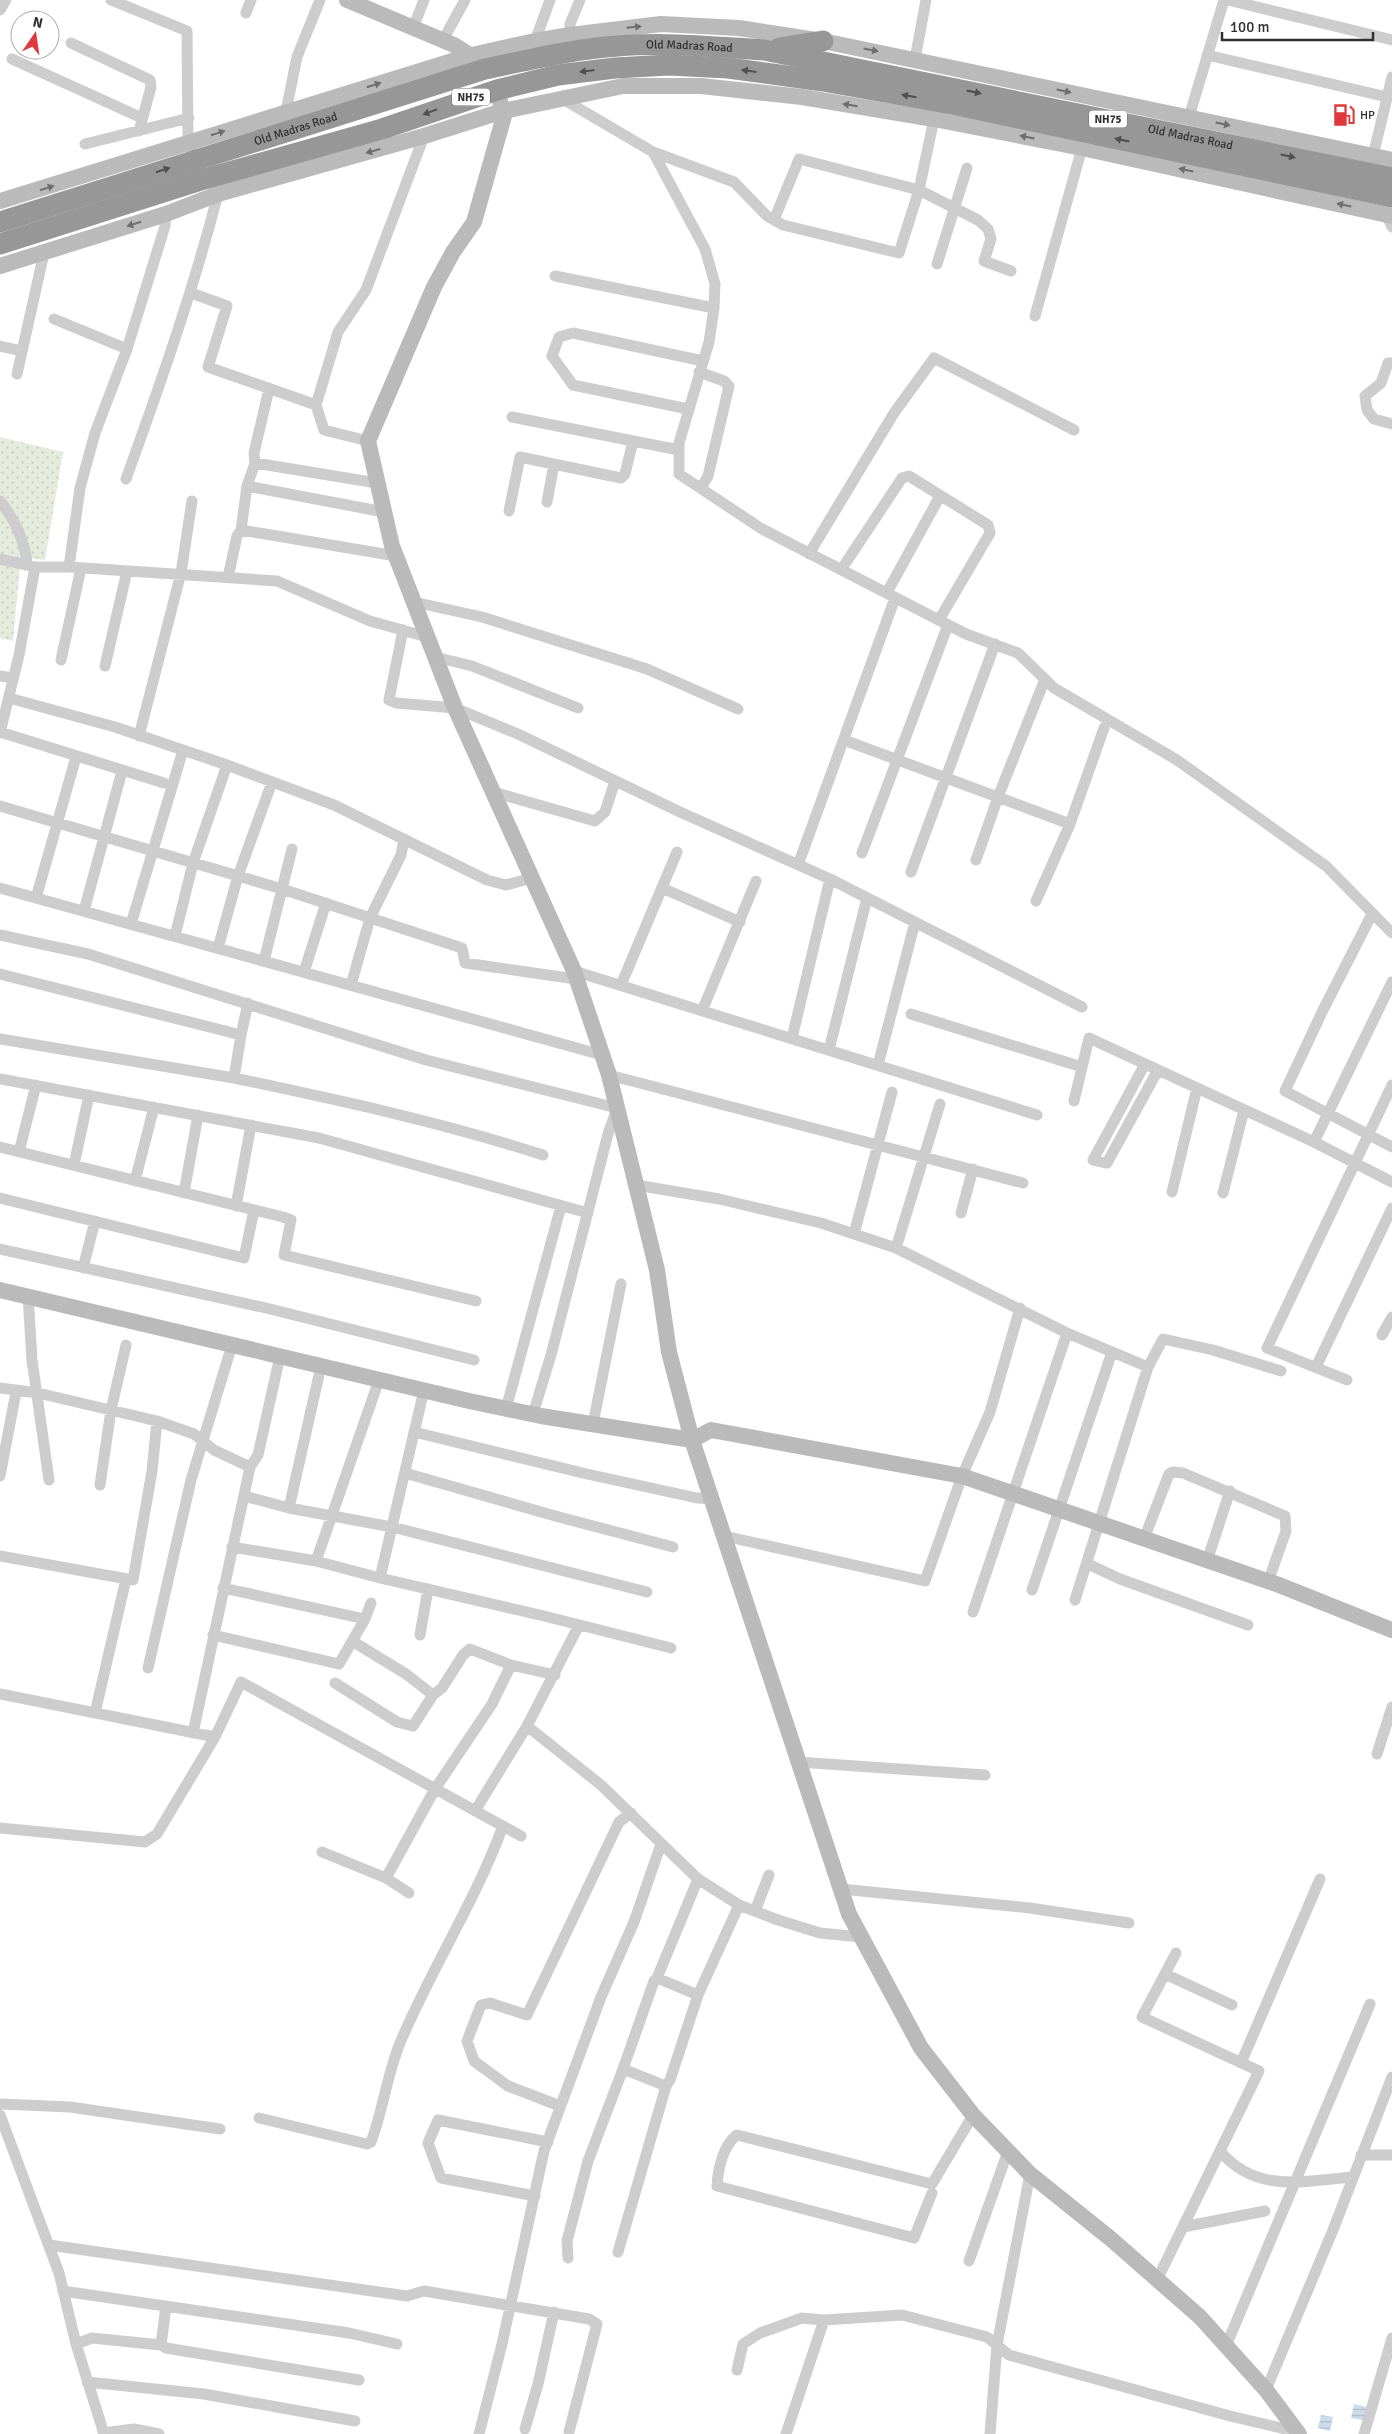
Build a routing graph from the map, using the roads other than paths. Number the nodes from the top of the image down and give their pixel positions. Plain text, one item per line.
1 (6, 0) edge
2 (111, 0) edge
3 (251, 0) edge
4 (320, 0) edge
5 (347, 0) edge
6 (424, 0) edge
7 (465, 0) edge
8 (550, 0) edge
9 (580, 0) edge
10 (926, 0) edge
11 (1224, 0) edge
12 (1228, 0) edge
13 (1267, 5) edge
14 (0, 10) edge
15 (246, 13) dead end
16 (413, 28) junction
17 (570, 34) junction
18 (443, 40) junction
19 (1392, 40) edge
20 (535, 41) junction
21 (823, 41) junction
22 (71, 43) dead end
23 (764, 50) junction
24 (1207, 55) junction
25 (915, 59) junction
26 (14, 60) edge
27 (479, 62) junction
28 (1392, 77) edge
29 (497, 90) junction
30 (1387, 97) junction
31 (561, 98) junction
32 (286, 111) junction
33 (503, 111) junction
34 (1189, 117) junction
35 (142, 118) junction
36 (189, 118) junction
37 (934, 119) junction
38 (138, 131) junction
39 (424, 136) junction
40 (85, 144) dead end
41 (1082, 148) junction
42 (191, 151) junction
43 (653, 152) junction
44 (1373, 156) junction
45 (1392, 160) edge
46 (967, 168) dead end
47 (1392, 178) edge
48 (919, 190) junction
49 (218, 194) junction
50 (0, 201) edge
51 (954, 208) junction
52 (166, 214) junction
53 (1390, 214) edge
54 (774, 220) junction
55 (0, 222) edge
56 (0, 244) edge
57 (44, 253) junction
58 (937, 264) dead end
59 (0, 266) edge
60 (1011, 271) dead end
61 (556, 276) dead end
62 (190, 293) junction
63 (714, 308) junction
64 (1034, 316) dead end
65 (54, 319) dead end
66 (0, 346) edge
67 (127, 349) junction
68 (22, 351) junction
69 (1392, 363) edge
70 (701, 367) junction
71 (17, 374) dead end
72 (269, 389) junction
73 (316, 405) junction
74 (688, 409) junction
75 (512, 418) dead end
76 (1392, 424) edge
77 (1074, 430) dead end
78 (368, 441) junction
79 (633, 441) junction
80 (679, 450) junction
81 (254, 462) junction
82 (554, 464) junction
83 (126, 479) dead end
84 (377, 483) junction
85 (247, 486) junction
86 (701, 488) junction
87 (940, 496) junction
88 (0, 501) edge
89 (192, 501) dead end
90 (547, 502) dead end
91 (509, 511) dead end
92 (384, 512) junction
93 (241, 530) junction
94 (809, 554) junction
95 (396, 556) junction
96 (0, 559) edge
97 (845, 564) dead end
98 (31, 566) junction
99 (69, 567) junction
100 (81, 568) junction
101 (127, 571) junction
102 (181, 573) junction
103 (228, 577) junction
104 (890, 587) dead end
105 (895, 598) junction
106 (414, 602) junction
107 (942, 625) junction
108 (403, 630) junction
109 (428, 637) junction
110 (995, 644) junction
111 (435, 657) junction
112 (61, 660) dead end
113 (105, 666) dead end
114 (0, 676) edge
115 (13, 678) junction
116 (1045, 679) junction
117 (9, 698) junction
118 (455, 708) junction
119 (578, 708) dead end
120 (738, 709) dead end
121 (1104, 728) dead end
122 (0, 729) edge
123 (139, 736) junction
124 (844, 740) junction
125 (183, 750) junction
126 (76, 757) junction
127 (898, 760) junction
128 (228, 765) junction
129 (122, 771) junction
130 (944, 777) junction
131 (615, 781) junction
132 (272, 782) junction
133 (164, 783) dead end
134 (493, 792) junction
135 (998, 797) junction
136 (0, 806) edge
137 (57, 823) junction
138 (1070, 824) junction
139 (102, 836) junction
140 (404, 839) junction
141 (292, 849) dead end
142 (153, 851) junction
143 (677, 852) dead end
144 (862, 853) dead end
145 (976, 860) dead end
146 (193, 863) junction
147 (798, 864) junction
148 (911, 872) dead end
149 (238, 876) junction
150 (532, 878) junction
151 (830, 879) junction
152 (756, 881) dead end
153 (0, 888) edge
154 (662, 888) junction
155 (282, 889) junction
156 (36, 898) junction
157 (867, 898) junction
158 (1036, 901) dead end
159 (326, 904) junction
160 (84, 911) junction
161 (1372, 914) junction
162 (370, 918) junction
163 (740, 922) junction
164 (916, 922) junction
165 (131, 924) junction
166 (1392, 933) edge
167 (0, 935) edge
168 (175, 936) junction
169 (218, 948) junction
170 (264, 961) junction
171 (304, 972) junction
172 (0, 974) edge
173 (575, 975) junction
174 (1392, 982) edge
175 (621, 985) junction
176 (352, 986) junction
177 (248, 1003) junction
178 (1082, 1007) dead end
179 (702, 1011) junction
180 (911, 1014) dead end
181 (241, 1035) junction
182 (792, 1038) junction
183 (0, 1039) edge
184 (829, 1050) junction
185 (602, 1055) junction
186 (1145, 1064) junction
187 (878, 1065) junction
188 (1082, 1067) junction
189 (1158, 1070) junction
190 (609, 1075) junction
191 (234, 1078) junction
192 (0, 1079) edge
193 (36, 1085) junction
194 (1392, 1085) edge
195 (1196, 1088) junction
196 (892, 1092) dead end
197 (89, 1095) junction
198 (1074, 1102) dead end
199 (940, 1104) dead end
200 (154, 1107) junction
201 (617, 1108) junction
202 (1244, 1110) junction
203 (1328, 1114) junction
204 (198, 1115) junction
205 (1037, 1115) dead end
206 (251, 1125) junction
207 (1368, 1136) junction
208 (1314, 1142) junction
209 (877, 1144) junction
210 (0, 1147) edge
211 (1392, 1147) edge
212 (19, 1152) junction
213 (543, 1155) dead end
214 (925, 1157) junction
215 (1354, 1162) junction
216 (74, 1166) junction
217 (973, 1168) junction
218 (136, 1181) junction
219 (1392, 1182) edge
220 (1023, 1183) dead end
221 (636, 1186) junction
222 (1172, 1192) dead end
223 (184, 1193) junction
224 (1223, 1193) dead end
225 (0, 1198) edge
226 (236, 1206) junction
227 (561, 1206) junction
228 (1392, 1208) edge
229 (254, 1210) junction
230 (588, 1213) junction
231 (962, 1213) dead end
232 (95, 1221) junction
233 (854, 1234) junction
234 (0, 1248) edge
235 (896, 1248) junction
236 (83, 1268) junction
237 (621, 1284) dead end
238 (0, 1290) edge
239 (28, 1296) junction
240 (476, 1301) dead end
241 (1020, 1308) junction
242 (1392, 1317) edge
243 (1067, 1333) junction
244 (1382, 1335) dead end
245 (126, 1345) dead end
246 (232, 1345) junction
247 (1112, 1352) junction
248 (280, 1356) junction
249 (474, 1360) dead end
250 (321, 1366) junction
251 (1148, 1367) junction
252 (1316, 1367) junction
253 (1281, 1371) dead end
254 (379, 1380) junction
255 (1347, 1380) dead end
256 (0, 1388) edge
257 (424, 1390) junction
258 (16, 1392) junction
259 (38, 1393) junction
260 (506, 1409) junction
261 (111, 1410) junction
262 (533, 1414) junction
263 (156, 1421) junction
264 (593, 1424) junction
265 (414, 1432) junction
266 (692, 1440) junction
267 (204, 1442) junction
268 (250, 1468) junction
269 (405, 1473) junction
270 (0, 1476) edge
271 (962, 1476) junction
272 (49, 1480) dead end
273 (100, 1485) dead end
274 (1230, 1491) junction
275 (1013, 1494) junction
276 (244, 1496) junction
277 (712, 1499) junction
278 (289, 1508) junction
279 (1059, 1509) junction
280 (331, 1517) junction
281 (1098, 1523) junction
282 (392, 1527) junction
283 (724, 1536) junction
284 (1144, 1539) junction
285 (232, 1547) junction
286 (673, 1547) dead end
287 (0, 1556) edge
288 (1206, 1560) junction
289 (316, 1561) junction
290 (1088, 1564) junction
291 (380, 1578) junction
292 (126, 1579) junction
293 (1268, 1582) junction
294 (223, 1588) junction
295 (428, 1589) junction
296 (1032, 1590) dead end
297 (647, 1592) dead end
298 (1075, 1600) dead end
299 (371, 1603) dead end
300 (974, 1612) dead end
301 (365, 1619) junction
302 (578, 1625) junction
303 (1248, 1625) dead end
304 (1392, 1630) edge
305 (213, 1635) junction
306 (420, 1635) dead end
307 (352, 1642) junction
308 (671, 1648) dead end
309 (511, 1665) junction
310 (148, 1668) dead end
311 (555, 1675) junction
312 (335, 1683) dead end
313 (0, 1694) edge
314 (433, 1695) junction
315 (1392, 1707) edge
316 (95, 1713) junction
317 (527, 1726) junction
318 (193, 1733) junction
319 (215, 1738) junction
320 (1377, 1754) dead end
321 (798, 1762) junction
322 (985, 1775) dead end
323 (435, 1788) junction
324 (475, 1811) junction
325 (631, 1813) junction
326 (503, 1826) junction
327 (0, 1828) edge
328 (520, 1836) dead end
329 (660, 1844) junction
330 (322, 1852) dead end
331 (769, 1874) dead end
332 (386, 1878) junction
333 (698, 1879) junction
334 (1320, 1879) dead end
335 (841, 1889) junction
336 (409, 1893) dead end
337 (739, 1905) junction
338 (755, 1911) junction
339 (1129, 1923) dead end
340 (861, 1937) junction
341 (1176, 1953) dead end
342 (1165, 1974) junction
343 (657, 1978) junction
344 (698, 1995) junction
345 (1370, 2004) dead end
346 (1232, 2006) dead end
347 (1241, 2063) junction
348 (623, 2069) junction
349 (1392, 2077) edge
350 (666, 2086) junction
351 (0, 2104) edge
352 (560, 2106) junction
353 (0, 2115) edge
354 (973, 2115) junction
355 (259, 2118) dead end
356 (220, 2129) dead end
357 (548, 2142) junction
358 (0, 2147) edge
359 (13, 2149) junction
360 (1008, 2151) junction
361 (1220, 2151) junction
362 (1362, 2155) junction
363 (1392, 2155) edge
364 (1030, 2174) junction
365 (1353, 2177) junction
366 (1295, 2182) junction
367 (932, 2193) dead end
368 (535, 2196) junction
369 (1265, 2211) dead end
370 (1183, 2227) junction
371 (49, 2245) junction
372 (618, 2252) dead end
373 (568, 2258) dead end
374 (969, 2261) dead end
375 (1157, 2280) junction
376 (63, 2291) junction
377 (511, 2305) junction
378 (166, 2306) junction
379 (554, 2312) junction
380 (824, 2320) junction
381 (1392, 2338) edge
382 (76, 2344) junction
383 (397, 2344) dead end
384 (161, 2345) junction
385 (997, 2345) junction
386 (1226, 2346) junction
387 (737, 2370) dead end
388 (359, 2380) dead end
389 (88, 2382) junction
390 (1266, 2390) junction
391 (355, 2420) dead end
392 (525, 2429) dead end
393 (568, 2432) dead end
394 (104, 2433) edge
395 (1299, 2433) edge
396 (159, 2434) edge
397 (479, 2434) edge
398 (786, 2434) edge
399 (990, 2434) edge
400 (1364, 2434) edge

1 - 14 street
2 - 36 street
3 - 15 street
4 - 32 street
5 - 16 street
6 - 16 street
7 - 18 street
8 - 20 street
9 - 17 street
10 - 25 street
11 - 24 street
12 - 13 street
13 - 19 street
16 - 18 street
17 - 20 street
17 -> 21 street
18 - 27 street
20 - 27 street
21 - 23 highway
21 -> 25 street
22 - 35 street
23 - 27 highway, Old Madras Road / NH75
23 -> 47 highway, Old Madras Road / NH75
24 - 30 street
24 - 34 street
25 -> 34 street
26 - 35 street
32 -> 27 street
27 - 42 highway, Old Madras Road / NH75
28 - 30 street
29 - 33 street
53 -> 29 highway, Old Madras Road / NH75
29 -> 56 highway, Old Madras Road / NH75
30 - 44 street
31 - 33 street
37 -> 31 street
31 - 43 street
42 -> 32 street
33 - 39 street
33 - 78 street
34 -> 44 street
35 - 38 street
36 - 38 street
36 - 42 street
41 -> 37 street
37 - 48 street
38 - 40 street
39 -> 49 street
39 - 73 street
53 -> 41 street
41 - 64 street
50 -> 42 street
55 -> 42 highway, Old Madras Road / NH75
43 - 54 street
43 - 63 street
44 - 45 street
46 - 51 street
48 - 51 street
48 - 54 street
48 - 54 street
49 - 52 street
49 - 62 street
51 - 58 street
51 - 60 street
52 -> 57 street
52 - 67 street
57 - 59 street
57 - 68 street
61 - 63 street
62 - 72 street
62 - 83 street
63 - 70 street
65 - 67 street
66 - 68 street
67 - 99 street
68 - 71 street
69 - 76 street
70 - 74 street
70 - 74 street
70 - 86 street
72 - 73 street
72 - 81 street
73 - 78 street
74 - 80 street
75 - 79 street
77 - 94 street
78 - 84 street
79 - 80 street
79 - 82 street
80 - 86 street
81 - 84 street
81 - 85 street
82 - 90 street
82 - 91 street
84 - 92 street
85 - 92 street
85 - 93 street
86 - 94 street
87 - 97 street
87 - 104 street
87 - 107 street
88 - 98 street
89 - 102 street
92 - 95 street
93 - 95 street
93 - 103 street
94 - 105 street
95 - 106 street
96 - 98 street
98 - 99 street
98 - 115 street
99 - 100 street
100 - 101 street
100 - 112 street
101 - 102 street
101 - 113 street
102 - 103 street
102 - 123 street
103 - 108 street
105 - 107 street
105 - 124 street
106 - 109 street
106 - 120 street
107 - 110 street
107 - 127 street
108 - 109 street
108 - 118 street
109 - 111 street
110 - 116 street
110 - 130 street
111 - 118 street
111 - 119 street
114 - 115 street
115 - 117 street
116 - 135 street
116 - 161 street
117 - 122 street
117 - 123 street
118 - 131 street
118 - 134 street
121 - 138 street
122 - 126 street
123 - 125 street
124 - 127 street
124 - 147 street
125 - 128 street
125 - 142 street
126 - 129 street
126 - 137 street
127 - 130 street
127 - 144 street
128 - 132 street
128 - 146 street
129 - 133 street
129 - 139 street
130 - 135 street
130 - 148 street
131 - 134 street
131 - 147 street
132 - 140 street
132 - 149 street
134 - 150 street
135 - 138 street
135 - 145 street
136 - 137 street
137 - 139 street
137 - 156 street
138 - 158 street
139 - 142 street
139 - 160 street
140 - 150 street
140 - 162 street
141 - 155 street
142 - 146 street
142 - 165 street
143 - 154 street
146 - 149 street
146 - 168 street
147 - 151 street
149 - 155 street
149 - 169 street
150 - 173 street
151 - 157 street
151 - 182 street
152 - 163 street
153 - 156 street
154 - 163 street
154 - 175 street
155 - 159 street
155 - 170 street
156 - 160 street
157 - 164 street
157 - 184 street
159 - 162 street
159 - 171 street
160 - 165 street
161 - 166 street
161 - 203 street
162 - 173 street
162 - 176 street
163 - 179 street
164 - 178 street
164 - 187 street
165 - 168 street
167 - 177 street
168 - 169 street
169 - 170 street
170 - 171 street
171 - 176 street
172 - 181 street
173 - 175 street
173 - 185 street
174 - 203 street
175 - 179 street
176 - 185 street
177 - 181 street
177 - 201 street
179 - 182 street
180 - 188 street
181 - 191 street
182 - 184 street
183 - 191 street
184 - 187 street
185 - 190 street
186 - 188 street
186 - 189 street
186 - 189 street
187 - 205 street
188 - 198 street
189 - 195 street
190 - 201 street
190 - 209 street
191 - 213 street
192 - 193 street
193 - 197 street
193 - 212 street
194 - 207 street
195 - 202 street
195 - 222 street
196 - 209 street
197 - 200 street
197 - 216 street
199 - 214 street
200 - 204 street
200 - 218 street
201 - 221 street
201 - 230 street
202 - 208 street
202 - 224 street
203 - 207 street
203 - 208 street
204 - 206 street
204 - 223 street
206 - 226 street
206 - 227 street
207 - 211 street
207 - 215 street
208 - 215 street
209 - 214 street
209 - 233 street
210 - 212 street
212 - 216 street
214 - 217 street
214 - 235 street
215 - 219 street
215 - 252 street
216 - 218 street
217 - 220 street
217 - 231 street
218 - 223 street
221 - 233 street
221 - 266 street
223 - 226 street
225 - 232 street
226 - 229 street
227 - 230 street
227 - 260 street
228 - 252 street
229 - 232 street
229 - 240 street
230 - 262 street
232 - 236 street
233 - 235 street
234 - 236 street
235 - 241 street
236 - 249 street
237 - 264 street
238 - 239 street
239 - 246 street
239 - 259 street
241 - 243 street
241 - 271 street
242 - 244 street
243 - 247 street
243 - 275 street
245 - 261 street
246 - 248 street
246 - 267 street
247 - 251 street
247 - 279 street
248 - 250 street
248 - 268 street
250 - 254 street
250 - 278 street
251 - 253 street
251 - 281 street
252 - 255 street
254 - 257 street
254 - 280 street
256 - 258 street
257 - 260 street
257 - 265 street
258 - 259 street
258 - 270 street
259 - 261 street
259 - 272 street
260 - 262 street
261 - 263 street
261 - 273 street
262 - 264 street
263 - 267 street
263 - 292 street
264 - 266 street
265 - 269 street
265 - 277 street
266 - 271 street
266 - 277 street
267 - 268 street
267 - 310 street
268 - 276 street
269 - 282 street
269 - 286 street
271 - 275 street
271 - 283 street
274 - 284 street
274 - 288 street
274 - 293 street
275 - 279 street
275 - 300 street
276 - 278 street
276 - 285 street
277 - 283 street
278 - 280 street
279 - 281 street
279 - 296 street
280 - 282 street
280 - 289 street
281 - 284 street
281 - 290 street
282 - 291 street
282 - 297 street
283 - 321 street
284 - 288 street
285 - 289 street
285 - 294 street
287 - 292 street
288 - 293 street
289 - 291 street
290 - 298 street
290 - 303 street
291 - 295 street
292 - 316 street
293 - 304 street
294 - 301 street
294 - 305 street
295 - 302 street
295 - 306 street
299 - 301 street
301 - 307 street
302 - 308 street
302 - 311 street
305 - 307 street
305 - 318 street
307 - 314 street
309 - 311 street
309 - 314 street
309 - 323 street
311 - 317 street
312 - 314 street
313 - 316 street
315 - 320 street
316 - 318 street
317 - 324 street
317 - 325 street
318 - 319 street
319 - 323 street
319 - 327 street
321 - 322 street
321 - 335 street
323 - 324 street
323 - 332 street
324 - 326 street
325 - 329 street
325 - 352 street
326 - 328 street
326 - 355 street
329 - 333 street
329 - 352 street
330 - 332 street
331 - 338 street
332 - 336 street
333 - 337 street
333 - 343 street
334 - 347 street
335 - 339 street
335 - 340 street
337 - 338 street
337 - 344 street
338 - 340 street
340 - 354 street
341 - 342 street
342 - 346 street
342 - 347 street
343 - 344 street
343 - 348 street
344 - 350 street
345 - 366 street
347 - 361 street
348 - 350 street
348 - 373 street
349 - 362 street
350 - 372 street
351 - 356 street
352 - 357 street
353 - 359 street
354 - 360 street
354 - 367 street
357 - 368 street
357 - 368 street
358 - 359 street
359 - 371 street
360 - 364 street
360 - 374 street
361 - 366 street
361 - 370 street
362 - 363 street
362 - 365 street
364 - 375 street
364 - 385 street
365 - 366 street
365 - 390 street
366 - 386 street
368 - 377 street
369 - 370 street
370 - 375 street
371 - 376 street
371 - 377 street
375 - 386 street
376 - 378 street
376 - 382 street
377 - 379 street
377 - 397 street
378 - 383 street
378 - 384 street
379 - 392 street
379 - 393 street
380 - 385 street
380 - 387 street
380 - 398 street
381 - 400 street
382 - 384 street
382 - 389 street
384 - 388 street
385 - 395 street
385 - 399 street
386 - 390 street
389 - 391 street
389 - 394 street
390 - 395 street
394 - 396 street

